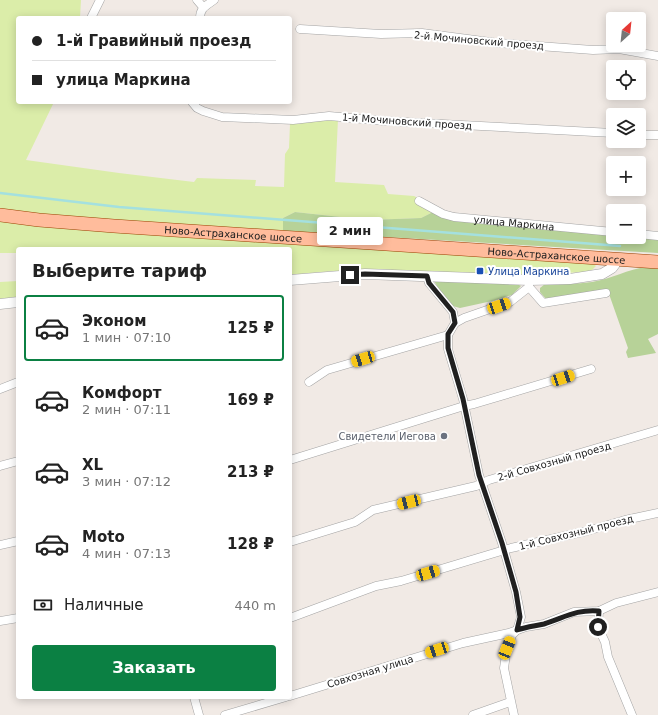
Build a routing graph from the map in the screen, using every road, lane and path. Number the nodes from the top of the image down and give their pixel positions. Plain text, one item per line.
1 (100, 0) edge
2 (197, 0) edge
3 (214, 0) edge
4 (203, 7) junction
5 (92, 16) edge
6 (200, 16) edge
7 (300, 29) dead end
8 (658, 56) edge
9 (194, 104) edge
10 (606, 133) edge
11 (646, 135) edge
12 (658, 136) edge
13 (420, 201) dead end
14 (0, 215) edge
15 (606, 231) edge
16 (646, 235) edge
17 (658, 236) edge
18 (614, 259) junction
19 (658, 262) edge
20 (427, 276) junction
21 (292, 280) edge
22 (529, 284) junction
23 (606, 293) dead end
24 (16, 302) edge
25 (0, 304) edge
26 (455, 323) junction
27 (448, 334) junction
28 (591, 369) dead end
29 (309, 382) dead end
30 (16, 383) edge
31 (0, 389) edge
32 (464, 406) junction
33 (658, 430) edge
34 (292, 459) edge
35 (16, 462) edge
36 (0, 466) edge
37 (482, 483) junction
38 (658, 513) edge
39 (16, 541) edge
40 (292, 541) edge
41 (0, 545) edge
42 (504, 550) junction
43 (658, 592) edge
44 (599, 611) junction
45 (292, 617) edge
46 (16, 618) edge
47 (0, 621) edge
48 (517, 630) junction
49 (292, 695) edge
50 (195, 699) edge
51 (279, 699) edge
52 (510, 702) junction
53 (199, 715) edge
54 (225, 715) edge
55 (473, 715) edge
56 (514, 715) edge
57 (632, 715) edge

1 - 5 street
2 - 4 street
3 - 4 street
4 - 6 street
7 - 8 street, 2-й Мочиновский проезд
9 - 10 street, 1-й Мочиновский проезд
11 - 12 street
13 - 15 street, улица Маркина
14 - 18 main road, Ново-Астраханское шоссе
16 - 17 street
18 - 19 main road, Ново-Астраханское шоссе
18 - 22 street
20 - 21 street
20 - 22 street
20 - 26 street
22 - 23 street
22 - 26 street
24 - 25 street
26 - 27 street
27 - 29 street
27 - 32 street
28 - 32 street
30 - 31 street
32 - 34 street
32 - 37 street
33 - 37 street, 2-й Совхозный проезд
35 - 36 street
37 - 40 street, 2-й Совхозный проезд
37 - 42 street
38 - 42 street, 1-й Совхозный проезд
39 - 41 street
42 - 45 street, 1-й Совхозный проезд
42 - 48 street
43 - 44 street, Совхозная улица
44 - 48 street, Совхозная улица
44 - 57 street
46 - 47 street
48 - 49 street, Совхозная улица
48 - 52 street
50 - 53 street
51 - 54 street
52 - 55 street
52 - 56 street

